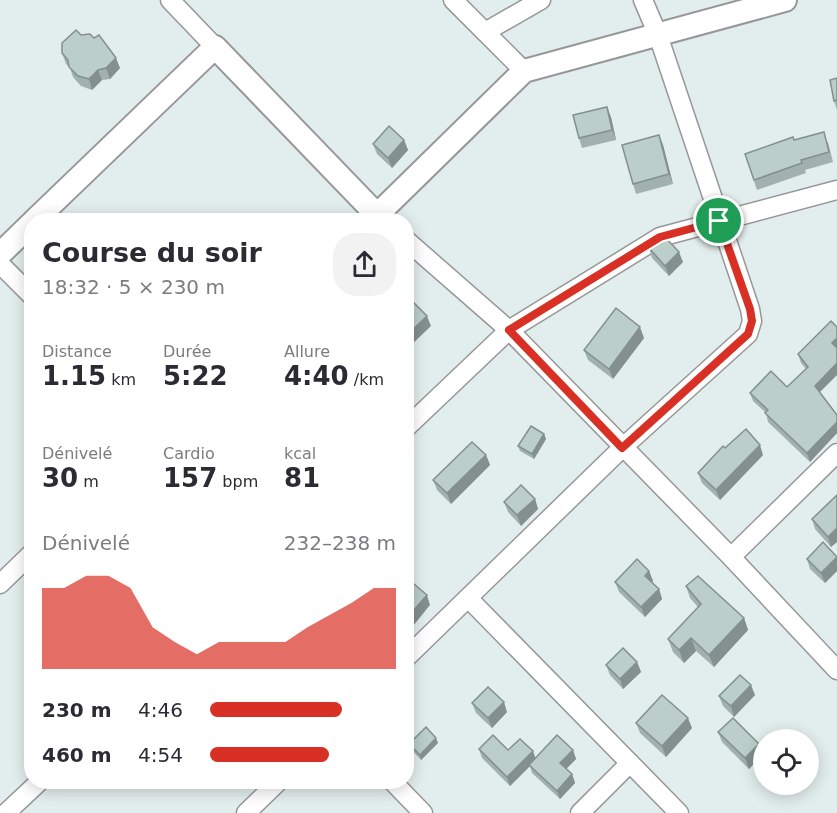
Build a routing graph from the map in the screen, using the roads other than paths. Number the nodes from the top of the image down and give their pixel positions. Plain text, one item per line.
1 (170, 0) edge
2 (453, 0) edge
3 (541, 0) edge
4 (643, 0) edge
5 (785, 0) edge
6 (485, 32) junction
7 (657, 34) junction
8 (215, 47) junction
9 (524, 71) junction
10 (837, 190) edge
11 (42, 213) edge
12 (372, 213) edge
13 (382, 213) edge
14 (719, 221) junction
15 (24, 231) edge
16 (414, 247) edge
17 (0, 254) edge
18 (0, 264) edge
19 (24, 288) edge
20 (509, 330) junction
21 (414, 420) edge
22 (622, 448) junction
23 (837, 453) edge
24 (732, 557) junction
25 (24, 561) edge
26 (0, 584) edge
27 (468, 598) junction
28 (414, 650) edge
29 (837, 670) edge
30 (630, 763) junction
31 (32, 789) edge
32 (271, 789) edge
33 (400, 789) edge
34 (6, 813) edge
35 (246, 813) edge
36 (423, 813) edge
37 (580, 813) edge
38 (679, 813) edge

1 - 8 street
2 - 6 street
3 - 6 street
4 - 7 street
5 - 7 street
6 - 9 street
7 - 9 street
7 - 14 street
8 - 11 street
8 - 12 street
9 - 13 street
10 - 14 street
14 - 20 street
14 - 22 street
15 - 17 street
16 - 20 street
18 - 19 street
20 - 21 street
20 - 22 street
22 - 24 street
22 - 27 street
23 - 24 street
24 - 29 street
25 - 26 street
27 - 28 street
27 - 30 street
30 - 37 street
30 - 38 street
31 - 34 street
32 - 35 street
33 - 36 street

